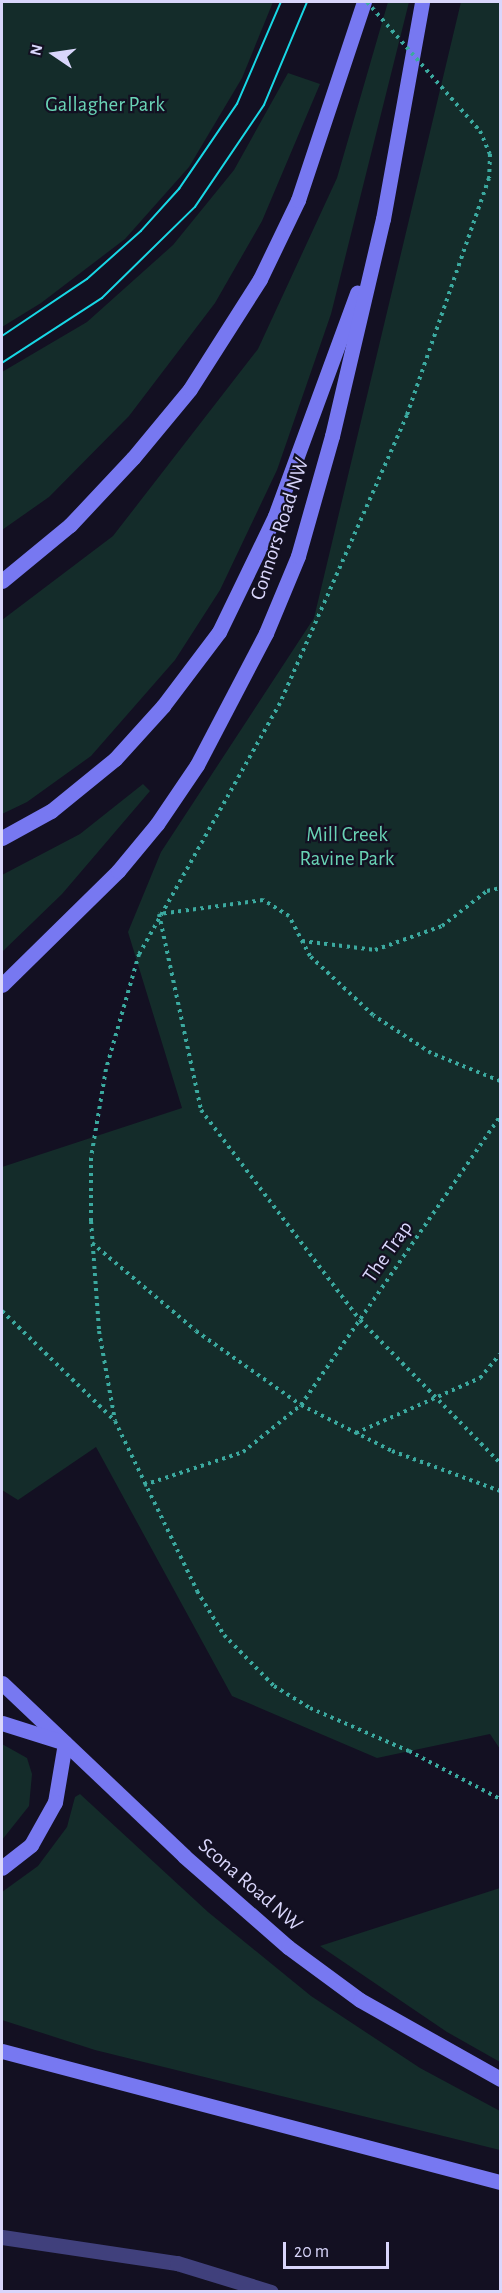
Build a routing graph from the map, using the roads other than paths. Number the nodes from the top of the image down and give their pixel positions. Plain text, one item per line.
1 (365, 2) edge
2 (422, 2) edge
3 (383, 219) junction
4 (2, 581) edge
5 (2, 838) edge
6 (2, 985) edge
7 (2, 1683) edge
8 (2, 1723) edge
9 (65, 1743) junction
10 (31, 1845) junction
11 (2, 1856) edge
12 (2, 1868) edge
13 (2, 2051) edge
14 (501, 2079) edge
15 (501, 2182) edge
16 (2, 2237) edge
17 (271, 2292) edge

1 - 4 main road
2 - 3 main road, Connors Road NW
3 - 5 main road
3 - 6 main road, Connors Road NW
7 - 9 main road, Scona Road NW
8 - 9 main road
9 - 10 main road
9 - 14 main road, Scona Road NW
10 - 11 main road
10 - 12 main road
13 - 15 main road
16 - 17 lane

